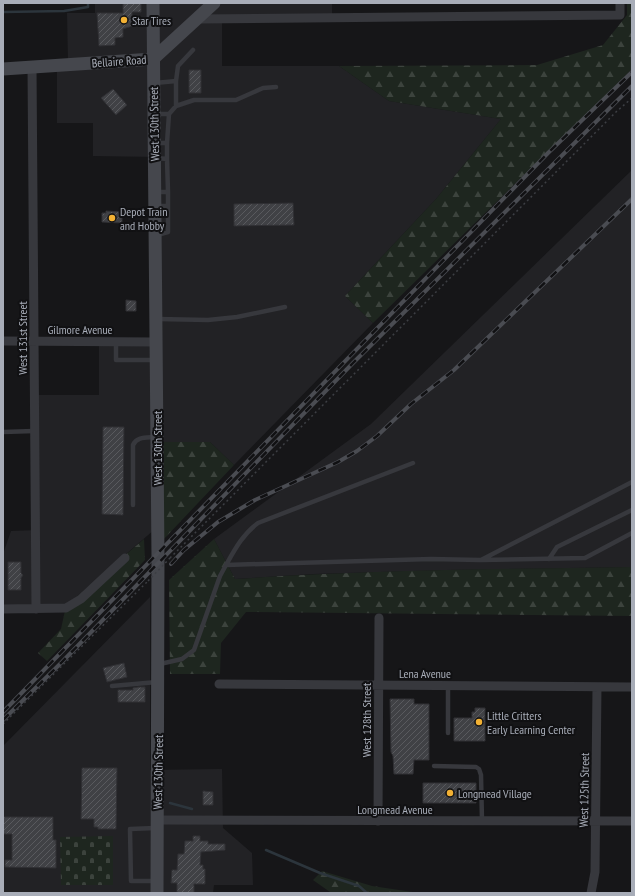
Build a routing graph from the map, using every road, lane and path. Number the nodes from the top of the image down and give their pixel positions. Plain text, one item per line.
1 (153, 3) edge
2 (214, 3) edge
3 (620, 3) edge
4 (198, 19) junction
5 (193, 50) dead end
6 (153, 59) junction
7 (32, 66) junction
8 (3, 69) edge
9 (176, 81) junction
10 (153, 83) junction
11 (276, 87) dead end
12 (632, 98) edge
13 (176, 106) junction
14 (154, 114) junction
15 (169, 114) junction
16 (154, 143) junction
17 (167, 144) junction
18 (161, 158) junction
19 (154, 192) junction
20 (168, 192) junction
21 (161, 206) junction
22 (285, 307) dead end
23 (156, 319) junction
24 (3, 341) edge
25 (34, 341) junction
26 (116, 342) junction
27 (156, 342) junction
28 (156, 360) junction
29 (34, 431) junction
30 (3, 432) edge
31 (157, 437) junction
32 (413, 463) dead end
33 (632, 482) edge
34 (133, 505) dead end
35 (632, 510) edge
36 (632, 533) edge
37 (125, 558) dead end
38 (549, 559) junction
39 (480, 560) junction
40 (226, 565) junction
41 (3, 609) edge
42 (36, 609) junction
43 (379, 618) dead end
44 (158, 664) junction
45 (158, 682) junction
46 (219, 684) dead end
47 (378, 685) junction
48 (448, 685) junction
49 (112, 686) dead end
50 (597, 687) junction
51 (632, 687) edge
52 (3, 724) edge
53 (448, 733) dead end
54 (434, 766) dead end
55 (378, 821) junction
56 (482, 821) junction
57 (596, 821) junction
58 (632, 821) edge
59 (157, 824) junction
60 (157, 887) edge
61 (591, 893) edge

1 - 6 main road, West 130th Street
2 - 4 main road, Bellaire Road
3 - 4 street
4 - 6 main road, Bellaire Road
5 - 9 lane
6 - 7 main road, Bellaire Road
6 - 10 main road, West 130th Street
7 - 8 main road, Bellaire Road
7 - 25 street, West 131st Street
9 - 10 lane
9 - 13 lane
10 - 14 main road, West 130th Street
11 - 13 lane
12 - 52 path, bridge
13 - 15 lane
14 - 15 lane
14 - 16 main road, West 130th Street
15 - 17 lane
16 - 17 lane
16 - 18 main road, West 130th Street
17 - 18 lane
18 - 19 main road, West 130th Street
18 - 20 lane
19 - 20 lane
19 - 21 main road, West 130th Street
20 - 21 lane
21 - 23 main road, West 130th Street
22 - 23 lane
23 - 27 main road, West 130th Street
24 - 25 street, Gilmore Avenue
25 - 26 street, Gilmore Avenue
25 - 29 street, West 131st Street
26 - 27 street, Gilmore Avenue
26 - 28 lane
27 - 28 main road, West 130th Street
28 - 31 main road, West 130th Street
29 - 30 lane
29 - 42 street, West 131st Street
31 - 34 lane
31 - 44 main road, West 130th Street
32 - 40 lane
33 - 39 lane
35 - 38 lane
36 - 38 lane
37 - 42 street
38 - 39 lane
39 - 40 lane
40 - 44 lane
41 - 42 street
43 - 47 street, West 128th Street
44 - 45 main road, West 130th Street
45 - 49 lane
45 - 59 main road, West 130th Street
46 - 47 street, Lena Avenue
47 - 48 street, Lena Avenue
47 - 55 street, West 128th Street
48 - 50 street, Lena Avenue
48 - 53 lane
50 - 51 street, Lena Avenue
50 - 57 street, West 125th Street
54 - 56 lane
55 - 56 street, Longmead Avenue
55 - 59 street, Longmead Avenue
56 - 57 street, Longmead Avenue
57 - 58 street, Longmead Avenue
57 - 61 street, West 125th Street
59 - 60 main road, West 130th Street
59 - 60 lane

